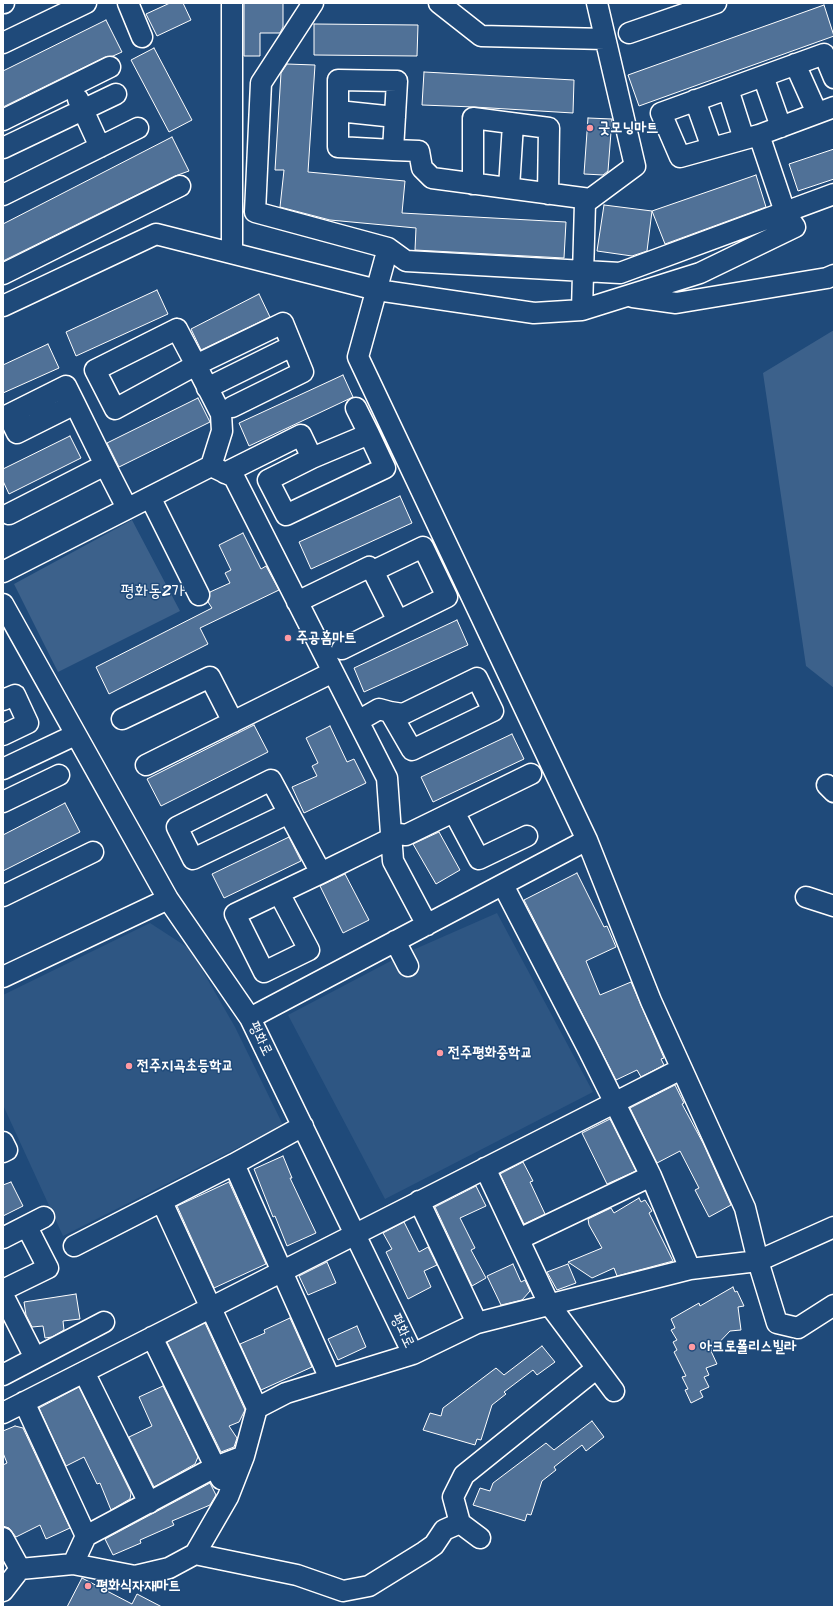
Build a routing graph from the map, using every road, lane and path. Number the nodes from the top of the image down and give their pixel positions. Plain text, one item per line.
1 (86, 3) edge
2 (128, 3) edge
3 (232, 3) edge
4 (313, 3) edge
5 (439, 3) edge
6 (597, 3) edge
7 (716, 3) edge
8 (629, 33) dead end
9 (142, 37) dead end
10 (605, 39) junction
11 (3, 43) edge
12 (795, 64) junction
13 (110, 67) dead end
14 (763, 76) junction
15 (834, 78) edge
16 (72, 86) junction
17 (728, 89) junction
18 (116, 94) dead end
19 (696, 100) junction
20 (83, 110) junction
21 (826, 110) edge
22 (338, 111) junction
23 (395, 117) junction
24 (3, 120) edge
25 (513, 124) junction
26 (782, 127) junction
27 (138, 128) dead end
28 (751, 137) junction
29 (100, 147) junction
30 (3, 148) edge
31 (712, 148) junction
32 (393, 150) junction
33 (473, 184) junction
34 (180, 186) dead end
35 (509, 188) junction
36 (548, 194) junction
37 (834, 194) edge
38 (3, 196) edge
39 (590, 199) junction
40 (790, 219) junction
41 (388, 248) junction
42 (232, 253) junction
43 (583, 270) junction
44 (3, 274) edge
45 (834, 275) edge
46 (376, 290) junction
47 (627, 296) junction
48 (3, 306) edge
49 (582, 310) junction
50 (292, 346) junction
51 (196, 365) junction
52 (207, 388) junction
53 (75, 404) dead end
54 (232, 407) dead end
55 (356, 408) dead end
56 (369, 434) junction
57 (312, 458) junction
58 (105, 465) junction
59 (218, 469) junction
60 (150, 497) junction
61 (127, 508) junction
62 (9, 514) dead end
63 (373, 571) junction
64 (3, 572) edge
65 (199, 594) dead end
66 (297, 602) junction
67 (3, 604) edge
68 (398, 621) junction
69 (342, 649) dead end
70 (333, 672) junction
71 (3, 700) edge
72 (390, 712) junction
73 (122, 719) dead end
74 (358, 721) junction
75 (233, 722) junction
76 (3, 735) edge
77 (75, 735) junction
78 (146, 765) dead end
79 (3, 769) edge
80 (531, 774) dead end
81 (59, 775) dead end
82 (3, 802) edge
83 (454, 812) junction
84 (289, 813) junction
85 (392, 836) junction
86 (527, 836) dead end
87 (587, 840) junction
88 (93, 852) dead end
89 (321, 873) junction
90 (503, 885) junction
91 (279, 893) dead end
92 (3, 896) edge
93 (806, 897) dead end
94 (168, 899) junction
95 (834, 906) edge
96 (427, 925) junction
97 (395, 942) junction
98 (408, 966) dead end
99 (3, 977) edge
100 (250, 1018) junction
101 (681, 1069) junction
102 (614, 1102) junction
103 (302, 1126) junction
104 (3, 1142) edge
105 (3, 1152) edge
106 (234, 1164) junction
107 (485, 1168) junction
108 (651, 1176) junction
109 (419, 1201) junction
110 (162, 1202) junction
111 (44, 1216) dead end
112 (27, 1227) junction
113 (834, 1227) edge
114 (354, 1235) junction
115 (3, 1238) edge
116 (519, 1238) junction
117 (74, 1246) dead end
118 (758, 1261) junction
119 (690, 1268) junction
120 (283, 1271) junction
121 (3, 1290) edge
122 (3, 1295) edge
123 (549, 1304) junction
124 (834, 1305) edge
125 (210, 1308) junction
126 (104, 1322) dead end
127 (477, 1323) junction
128 (152, 1337) junction
129 (414, 1354) junction
130 (35, 1358) junction
131 (597, 1368) junction
132 (84, 1372) junction
133 (3, 1375) edge
134 (330, 1379) junction
135 (614, 1391) dead end
136 (24, 1402) junction
137 (258, 1408) junction
138 (3, 1413) edge
139 (244, 1456) junction
140 (216, 1467) junction
141 (228, 1497) junction
142 (148, 1503) junction
143 (460, 1524) junction
144 (86, 1536) junction
145 (3, 1538) edge
146 (480, 1538) dead end
147 (195, 1554) junction
148 (73, 1564) junction
149 (20, 1569) junction
150 (3, 1591) edge

1 - 11 street
2 - 9 street
3 - 42 street
4 - 41 street
5 - 10 street
6 - 10 street
7 - 8 street
10 - 39 street
12 - 14 street
12 - 15 street
12 - 21 street
13 - 16 street
14 - 17 street
14 - 26 street
16 - 20 street
16 - 24 street
17 - 19 street
17 - 28 street
18 - 20 street
19 - 31 street
19 - 31 street
20 - 29 street
20 - 30 street
21 - 26 street
22 - 23 street
22 - 23 street
22 - 32 street
23 - 32 street
25 - 33 street
25 - 35 street
25 - 36 street
26 - 28 street
27 - 29 street
28 - 31 street
28 - 40 street
29 - 38 street
32 - 33 street
33 - 35 street
34 - 44 street
35 - 36 street
36 - 39 street
37 - 40 street
39 - 43 street
40 - 43 street
40 - 47 street
41 - 43 street
41 - 46 street
42 - 46 street
42 - 48 street
43 - 49 street
45 - 47 street
46 - 49 street
46 - 87 street
47 - 49 street
50 - 51 street
50 - 52 street
50 - 54 street
51 - 51 street
51 - 52 street
52 - 59 street
53 - 58 street
55 - 56 street
56 - 57 street
56 - 57 street
57 - 59 street
58 - 61 street
58 - 62 street
59 - 60 street
59 - 66 street
60 - 61 street
60 - 65 street
61 - 64 street
63 - 66 street
63 - 68 street
63 - 68 street
66 - 70 street
67 - 77 street, 평화로
68 - 69 street
70 - 74 street
70 - 75 street
71 - 76 street
72 - 72 street
72 - 74 street
73 - 75 street
74 - 85 street
75 - 78 street
77 - 79 street
77 - 94 street, 평화로
80 - 83 street
81 - 82 street
83 - 85 street
83 - 86 street
84 - 84 street
84 - 89 street
85 - 89 street
85 - 96 street
87 - 90 street
87 - 101 street
88 - 92 street
89 - 91 street
90 - 96 street
90 - 102 street
93 - 95 street
94 - 99 street
94 - 100 street, 평화로
96 - 97 street
97 - 98 street
97 - 100 street
100 - 103 street, 평화로
101 - 102 street
101 - 118 street
102 - 107 street
102 - 108 street
103 - 106 street
103 - 114 street, 평화로
104 - 105 street
106 - 110 street
106 - 120 street
107 - 109 street
107 - 116 street
108 - 116 street
108 - 119 street
109 - 114 street
109 - 127 street
110 - 117 street
110 - 125 street
111 - 112 street
112 - 115 street
112 - 121 street
113 - 118 street
114 - 120 street
114 - 129 street, 평화로
116 - 123 street
118 - 119 street
118 - 124 street
119 - 123 street
120 - 125 street
120 - 134 street
122 - 130 street
123 - 127 street
123 - 131 street
125 - 128 street
125 - 137 street
126 - 130 street
127 - 129 street
128 - 132 street
128 - 140 street
129 - 134 street
130 - 133 street
131 - 135 street
131 - 143 street
132 - 136 street
132 - 142 street
134 - 137 street
136 - 138 street
136 - 144 street
137 - 139 street
139 - 140 street
139 - 141 street
140 - 141 street
140 - 142 street
141 - 147 street
142 - 144 street
143 - 146 street
143 - 147 street
144 - 148 street
145 - 149 street
147 - 148 street
148 - 149 street
149 - 150 street

